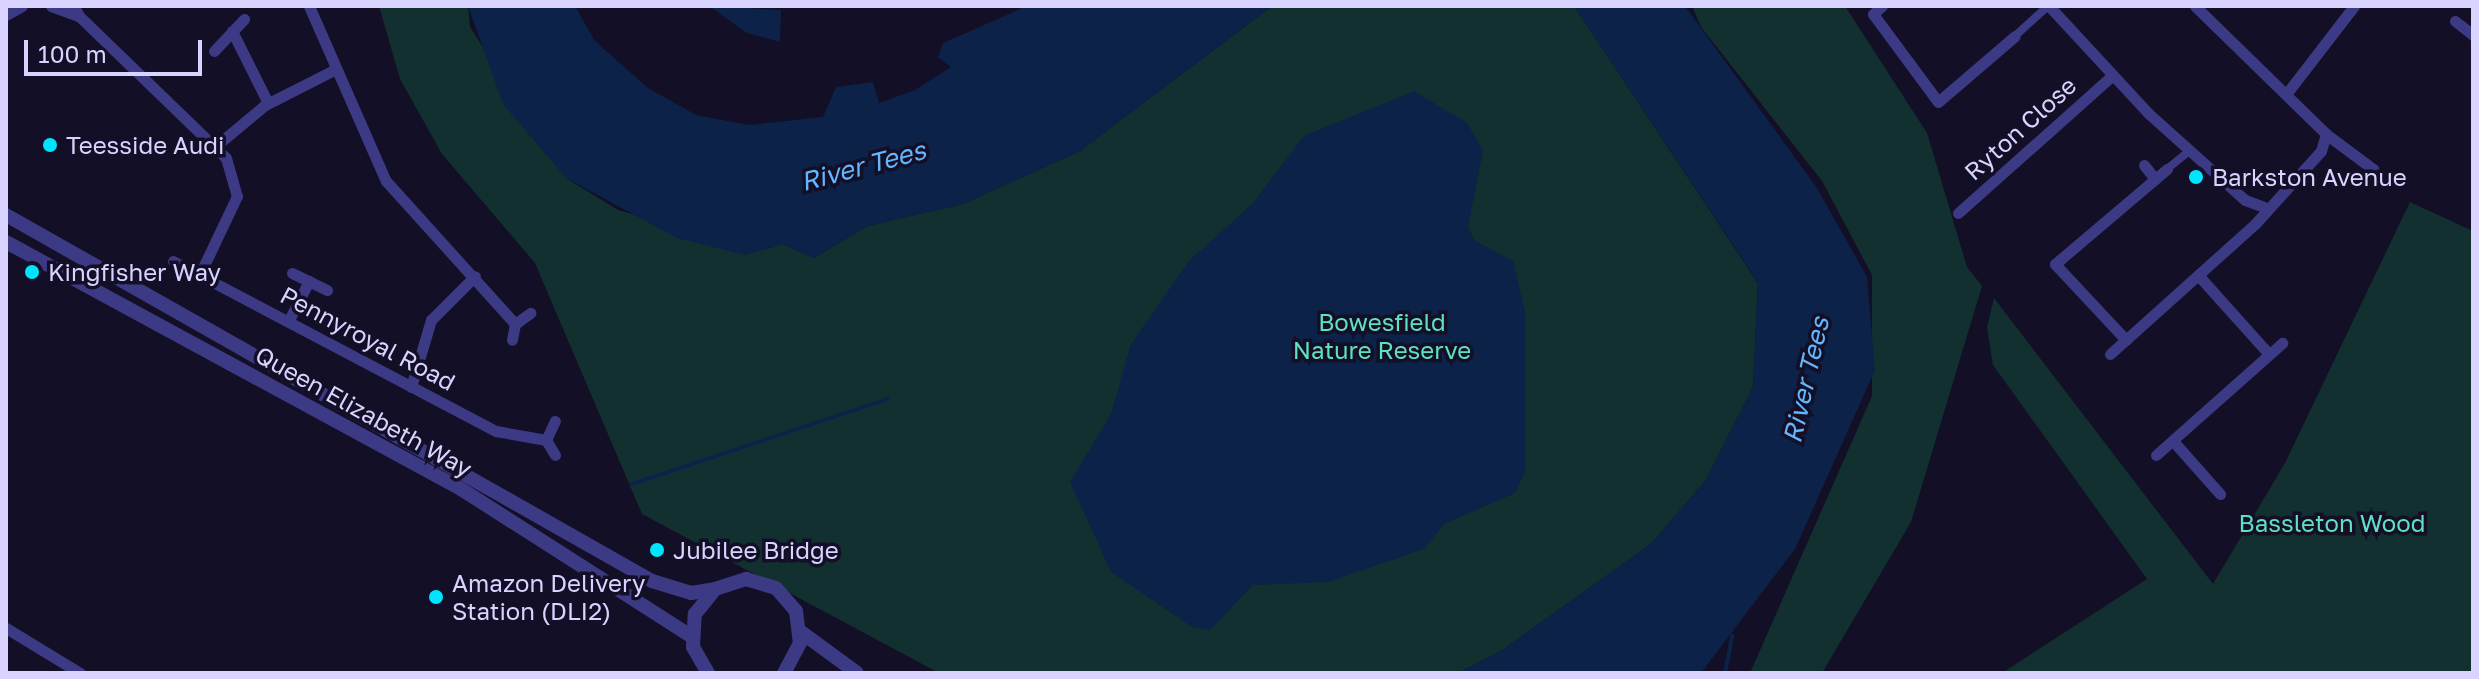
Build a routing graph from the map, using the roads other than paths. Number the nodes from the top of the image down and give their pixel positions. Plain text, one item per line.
1 (22, 6) edge
2 (51, 6) edge
3 (309, 6) edge
4 (1882, 6) edge
5 (2048, 6) edge
6 (2195, 6) edge
7 (2354, 6) edge
8 (76, 11) edge
9 (6, 15) edge
10 (244, 19) dead end
11 (2455, 21) dead end
12 (232, 31) junction
13 (2473, 35) edge
14 (2015, 36) joint
15 (214, 51) dead end
16 (334, 70) junction
17 (2112, 76) junction
18 (2287, 93) junction
19 (268, 103) junction
20 (2326, 134) junction
21 (217, 145) junction
22 (2189, 151) junction
23 (2144, 165) dead end
24 (2167, 169) joint
25 (2155, 179) junction
26 (2375, 181) dead end
27 (2264, 207) junction
28 (1958, 213) dead end
29 (6, 215) edge
30 (6, 242) edge
31 (173, 261) dead end
32 (292, 273) dead end
33 (200, 274) junction
34 (2198, 275) junction
35 (475, 276) junction
36 (309, 281) junction
37 (327, 290) dead end
38 (530, 313) dead end
39 (289, 320) junction
40 (515, 324) junction
41 (512, 340) dead end
42 (2126, 340) junction
43 (2282, 343) dead end
44 (2110, 354) dead end
45 (2269, 354) junction
46 (411, 387) junction
47 (555, 421) dead end
48 (546, 440) junction
49 (2173, 441) junction
50 (555, 455) dead end
51 (2156, 455) dead end
52 (2220, 494) dead end
53 (715, 589) junction
54 (6, 628) edge
55 (801, 632) junction
56 (691, 636) junction
57 (80, 673) edge
58 (708, 673) edge
59 (784, 673) edge
60 (857, 673) edge

1 - 9 street
2 - 8 street
3 - 16 street
4 - 14 street
5 - 14 street
5 - 17 street
6 - 18 street
7 - 18 street
8 - 21 street
10 - 12 street
11 - 13 street
12 - 15 street
12 - 19 street
16 - 19 street
16 - 35 street
17 - 22 street
17 - 28 street, Ryton Close
18 - 20 street
19 - 21 street
20 - 26 street
20 - 27 street
21 - 33 street
22 - 24 street
22 - 27 street
23 - 25 street
24 - 25 street
25 - 42 street
27 - 34 street
29 - 53 street, Queen Elizabeth Way
30 - 56 street, Queen Elizabeth Way
31 - 33 street, Pennyroyal Road
32 - 36 street
33 - 39 street, Pennyroyal Road
34 - 42 street
34 - 45 street
35 - 40 street
35 - 46 street
36 - 37 street
36 - 39 street
38 - 40 street
39 - 46 street, Pennyroyal Road
40 - 41 street
42 - 44 street
43 - 45 street
45 - 49 street
46 - 48 street, Pennyroyal Road
47 - 48 street
48 - 50 street
49 - 51 street
49 - 52 street
53 - 55 street, Queen Elizabeth Way
53 - 56 street
54 - 57 street
55 - 59 street
55 - 60 street
56 - 58 street

